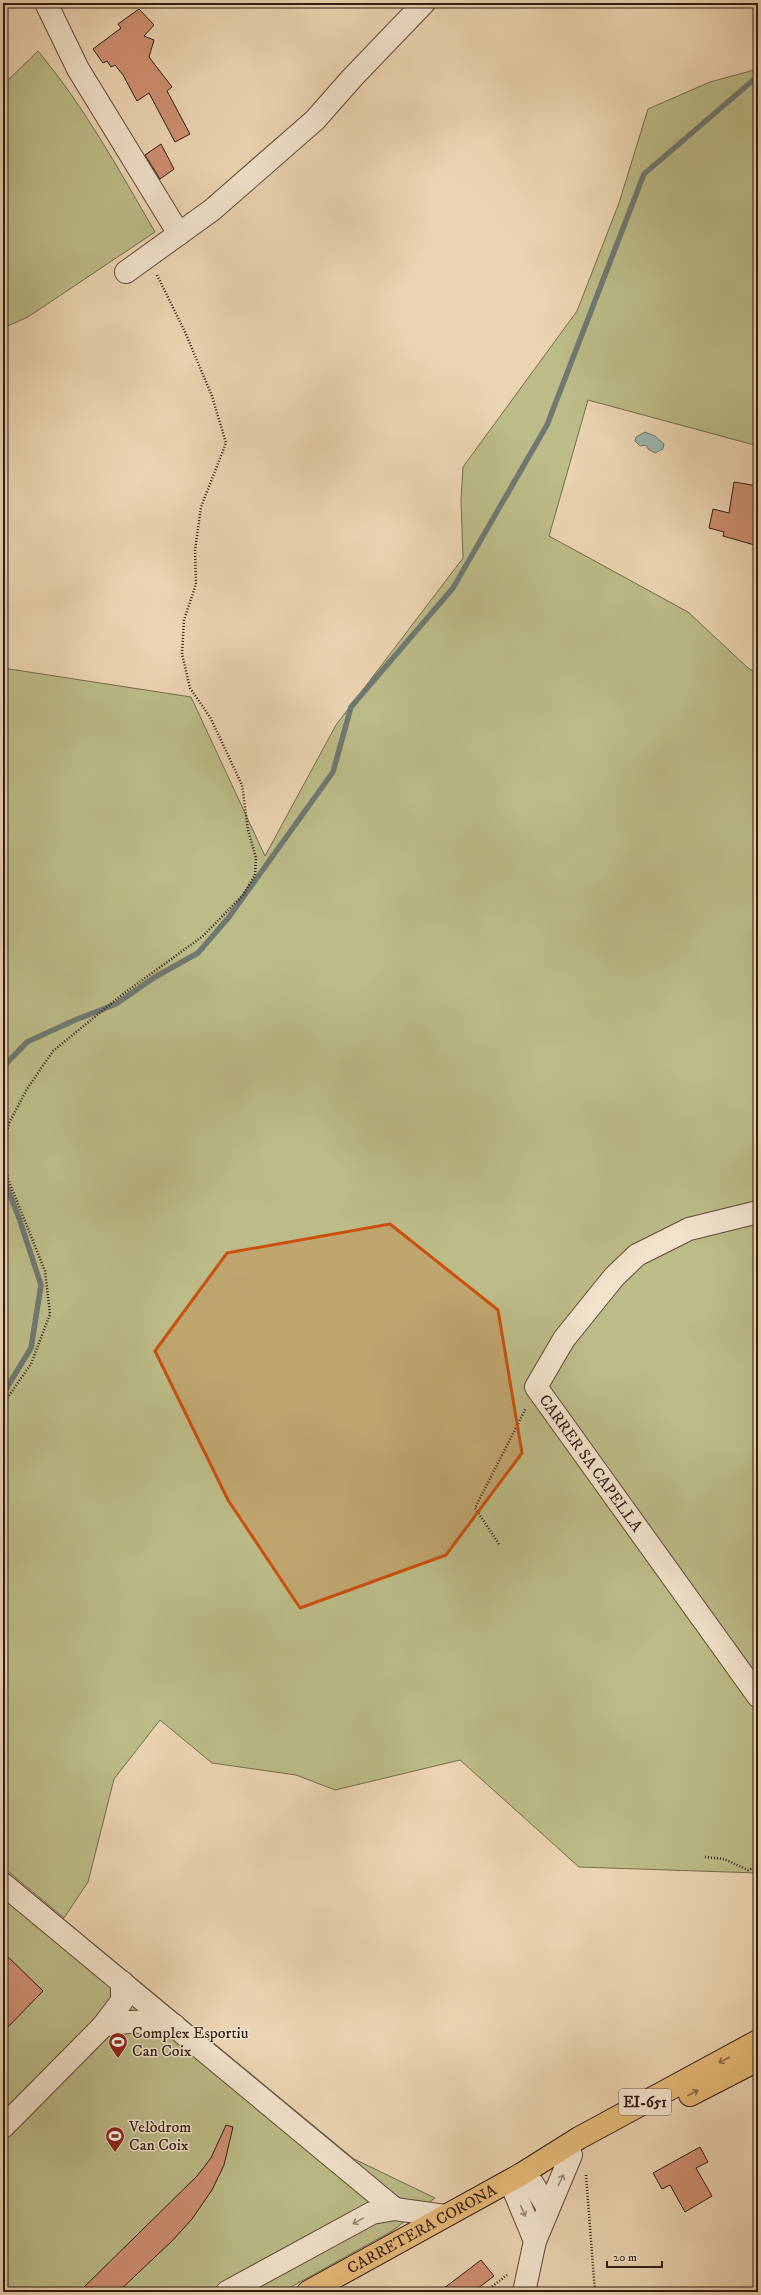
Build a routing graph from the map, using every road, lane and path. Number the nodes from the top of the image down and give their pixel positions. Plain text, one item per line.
1 (46, 3) edge
2 (424, 3) edge
3 (179, 234) junction
4 (149, 256) junction
5 (126, 272) dead end
6 (3, 1146) edge
7 (3, 1152) edge
8 (758, 1212) edge
9 (536, 1387) junction
10 (3, 1404) edge
11 (499, 1544) dead end
12 (754, 1684) edge
13 (705, 1857) dead end
14 (758, 1866) edge
15 (3, 1884) edge
16 (122, 1982) junction
17 (174, 2025) junction
18 (103, 2026) junction
19 (758, 2042) edge
20 (758, 2060) edge
21 (3, 2127) edge
22 (577, 2152) junction
23 (522, 2174) junction
24 (548, 2208) junction
25 (395, 2209) junction
26 (446, 2216) junction
27 (535, 2241) junction
28 (227, 2292) edge
29 (308, 2292) edge
30 (524, 2292) edge
31 (595, 2292) edge

1 - 3 street
2 - 3 street
3 - 4 street
4 - 5 street
4 - 6 path
7 - 10 path
8 - 9 street, CARRER SA CAPELLA
9 - 11 path
9 - 12 street, CARRER SA CAPELLA
13 - 14 path
15 - 16 street
16 - 17 street
16 - 18 street
17 - 18 street
17 - 25 street
18 - 21 street
19 -> 23 main road, CARRETERA CORONA / EI-651
22 -> 20 main road, CARRETERA CORONA / EI-651
22 - 23 main road, CARRETERA CORONA / EI-651
24 -> 22 street
22 - 31 path
23 - 24 street
23 - 26 main road, CARRETERA CORONA / EI-651
23 -> 27 street
24 - 27 street
25 - 26 street
25 -> 28 street
26 - 29 main road, CARRETERA CORONA / EI-651
27 - 30 street

